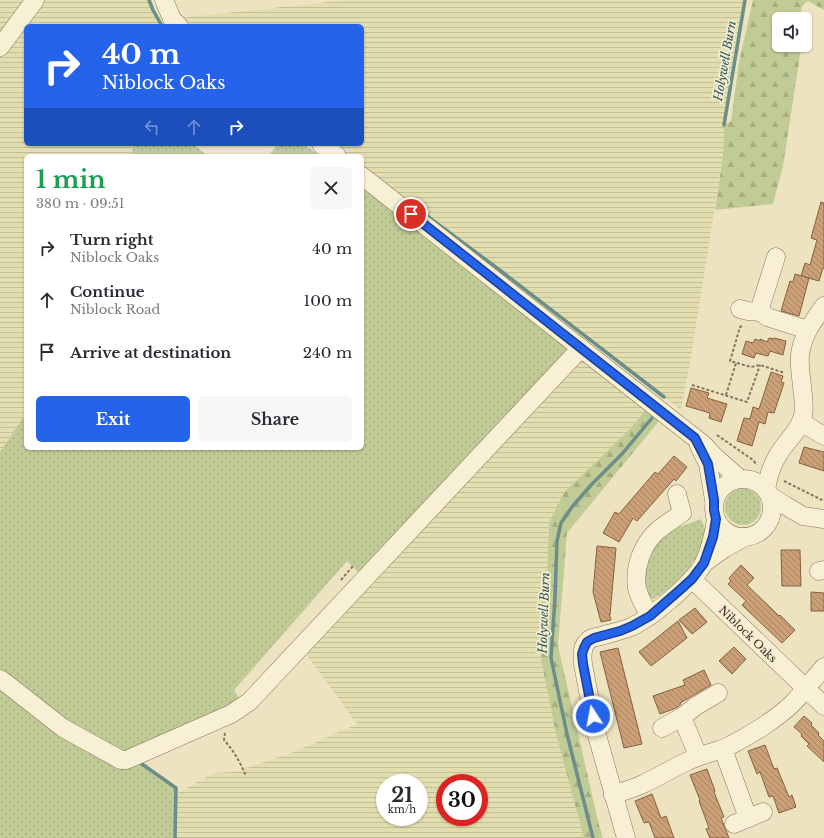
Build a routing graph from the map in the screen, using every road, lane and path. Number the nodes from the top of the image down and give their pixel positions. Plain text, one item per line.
1 (36, 0) edge
2 (164, 0) edge
3 (176, 24) edge
4 (0, 47) edge
5 (324, 146) edge
6 (334, 154) edge
7 (364, 178) edge
8 (776, 257) dead end
9 (824, 306) edge
10 (740, 309) dead end
11 (761, 312) junction
12 (808, 330) junction
13 (580, 348) junction
14 (736, 363) junction
15 (760, 366) junction
16 (801, 375) junction
17 (692, 385) dead end
18 (726, 395) junction
19 (801, 422) junction
20 (824, 436) edge
21 (695, 438) junction
22 (778, 455) junction
23 (742, 479) junction
24 (768, 487) junction
25 (677, 494) dead end
26 (714, 500) junction
27 (824, 501) edge
28 (803, 516) junction
29 (716, 519) junction
30 (824, 519) edge
31 (762, 530) junction
32 (745, 537) junction
33 (704, 563) junction
34 (692, 579) junction
35 (650, 616) junction
36 (824, 667) edge
37 (0, 679) edge
38 (805, 689) junction
39 (718, 693) dead end
40 (824, 706) edge
41 (682, 716) junction
42 (662, 728) dead end
43 (225, 731) dead end
44 (723, 749) junction
45 (698, 756) junction
46 (246, 776) dead end
47 (613, 795) junction
48 (748, 818) dead end
49 (626, 838) edge

1 - 4 street
2 - 3 street
5 - 6 street
7 - 13 street
8 - 11 street
9 - 12 street
10 - 11 street
11 - 12 street
11 - 14 path
12 - 16 street
13 - 21 street
13 - 37 street
14 - 15 path
14 - 18 path
15 - 16 path
15 - 18 path
16 - 19 street
17 - 18 path
19 - 20 street
19 - 22 street
21 - 23 street
21 - 26 street
22 - 23 street
22 - 24 street
23 - 24 street
23 - 26 street
24 - 27 path
24 - 28 street
24 - 31 street
25 - 35 street
26 - 29 street
28 - 30 street
28 - 31 street
29 - 32 street
29 - 33 street
31 - 32 street
32 - 33 street
33 - 34 street
34 - 35 street
34 - 38 street, Niblock Oaks
35 - 47 street
36 - 38 street
38 - 40 street, Niblock Oaks
38 - 44 street
39 - 41 street
41 - 42 street
41 - 45 street
43 - 46 path
44 - 45 street
44 - 48 street
45 - 47 street
47 - 49 street

